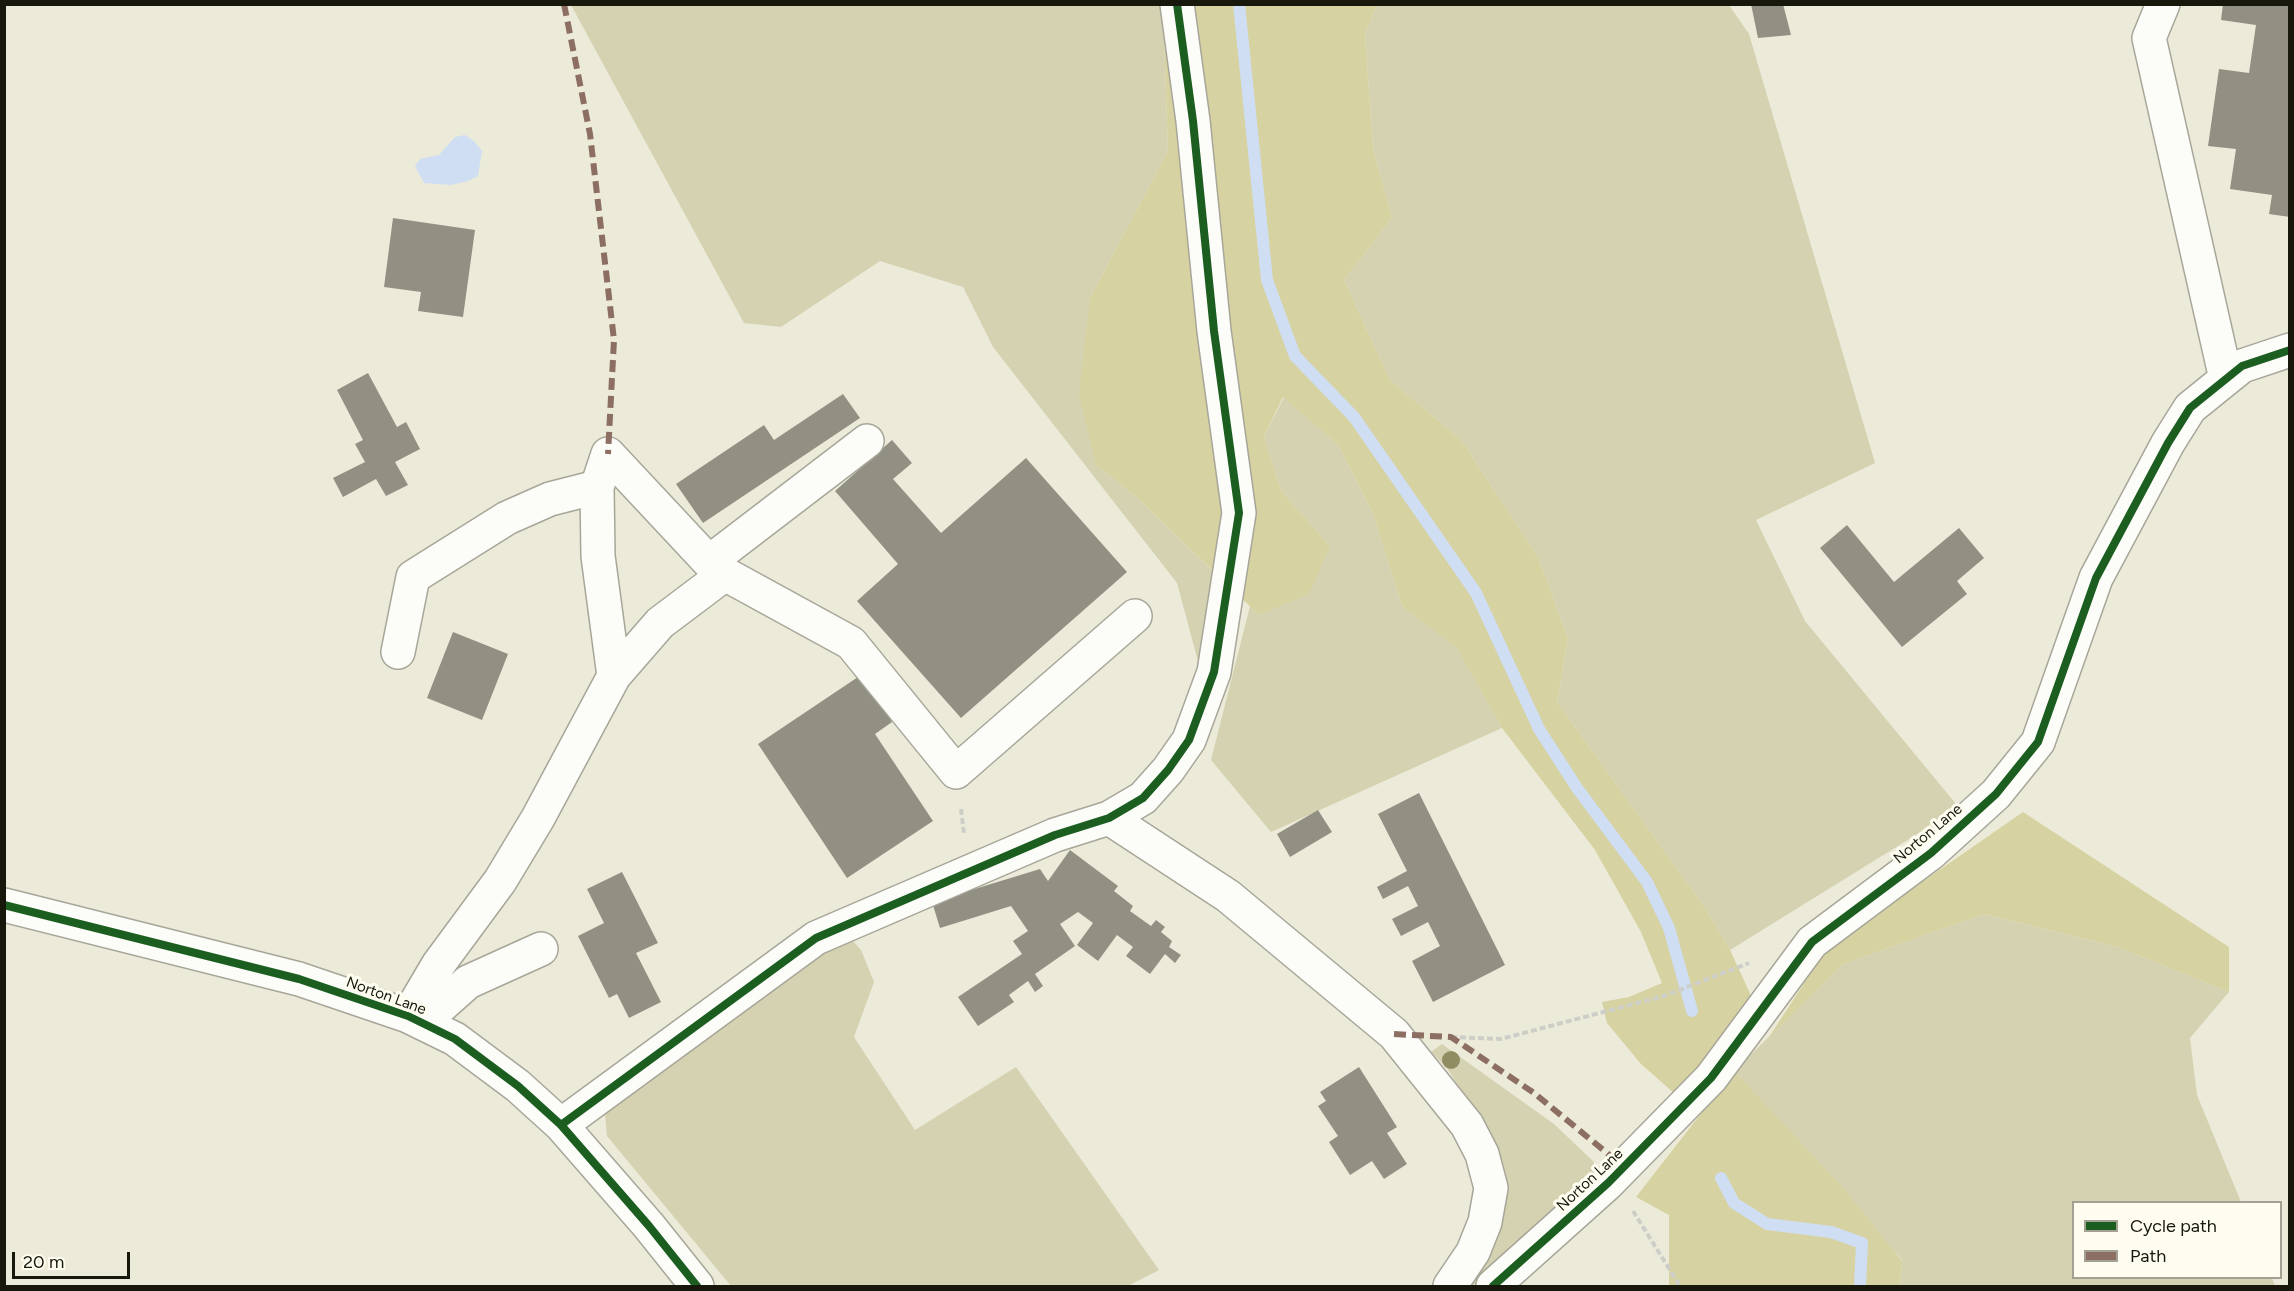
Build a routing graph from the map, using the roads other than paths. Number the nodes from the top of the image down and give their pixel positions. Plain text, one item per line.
1 (1177, 4) edge
2 (2163, 5) edge
3 (2289, 350) edge
4 (2226, 379) junction
5 (867, 441) dead end
6 (597, 487) junction
7 (717, 568) junction
8 (1135, 616) dead end
9 (398, 652) dead end
10 (614, 676) junction
11 (1109, 818) junction
12 (4, 905) edge
13 (541, 949) dead end
14 (415, 1020) junction
15 (561, 1125) junction
16 (697, 1287) edge
17 (1450, 1287) edge
18 (1493, 1287) edge

1 - 11 street
2 - 4 street
3 - 4 street, Norton Lane
4 - 18 street, Norton Lane
5 - 7 street
6 - 7 street
6 - 9 street
6 - 10 street
7 - 8 street
7 - 10 street
10 - 14 street
11 - 15 street
11 - 17 street
12 - 14 street, Norton Lane
13 - 14 street
14 - 15 street, Norton Lane
15 - 16 street, Norton Lane

